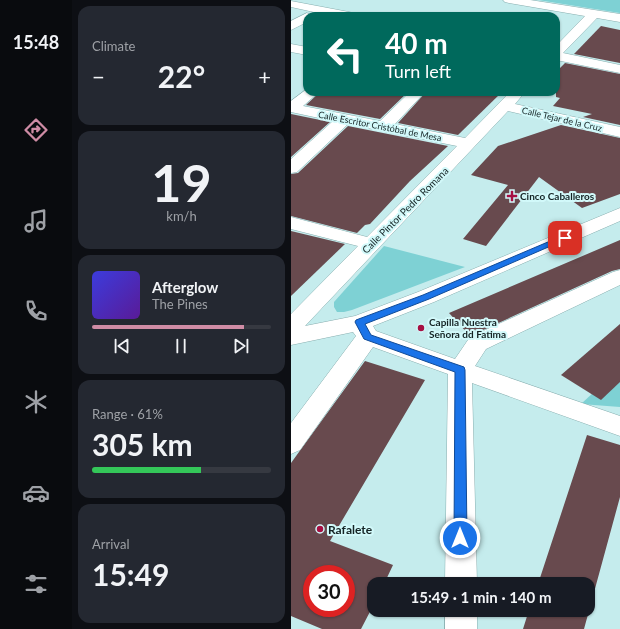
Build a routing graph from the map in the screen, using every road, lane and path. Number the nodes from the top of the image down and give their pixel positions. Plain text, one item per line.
1 (336, 0) edge
2 (509, 0) edge
3 (291, 4) edge
4 (308, 12) edge
5 (315, 12) edge
6 (594, 14) junction
7 (620, 18) edge
8 (303, 19) edge
9 (291, 26) edge
10 (291, 48) edge
11 (303, 50) edge
12 (560, 51) edge
13 (560, 56) edge
14 (620, 69) edge
15 (307, 96) edge
16 (414, 96) edge
17 (514, 96) edge
18 (504, 106) junction
19 (291, 108) edge
20 (345, 119) junction
21 (383, 127) junction
22 (620, 132) edge
23 (469, 144) junction
24 (291, 168) edge
25 (620, 214) edge
26 (291, 223) edge
27 (372, 244) junction
28 (620, 277) edge
29 (291, 327) edge
30 (364, 330) junction
31 (291, 337) edge
32 (460, 370) junction
33 (620, 426) edge
34 (291, 443) edge
35 (461, 577) edge
36 (461, 617) edge
37 (461, 629) edge

1 - 5 street
2 - 6 street
3 - 4 street
6 - 7 street
6 - 12 street
8 - 9 street
10 - 11 street
13 - 14 street
15 - 19 street
16 - 21 street
17 - 18 street, Calle Pintor Pedro Romana
18 - 22 street, Calle Tejar de la Cruz
18 - 23 street, Calle Pintor Pedro Romana
19 - 20 street, Calle Escritor Cristóbal de Mesa
20 - 21 street, Calle Escritor Cristóbal de Mesa
20 - 24 street
21 - 23 street, Calle Escritor Cristóbal de Mesa
23 - 27 street, Calle Pintor Pedro Romana
25 - 30 street
26 - 27 street
27 - 29 street, Calle Pintor Pedro Romana
28 - 32 street
30 - 31 street
30 - 32 street
30 - 34 street
32 - 33 street
32 - 35 street
36 - 37 street

